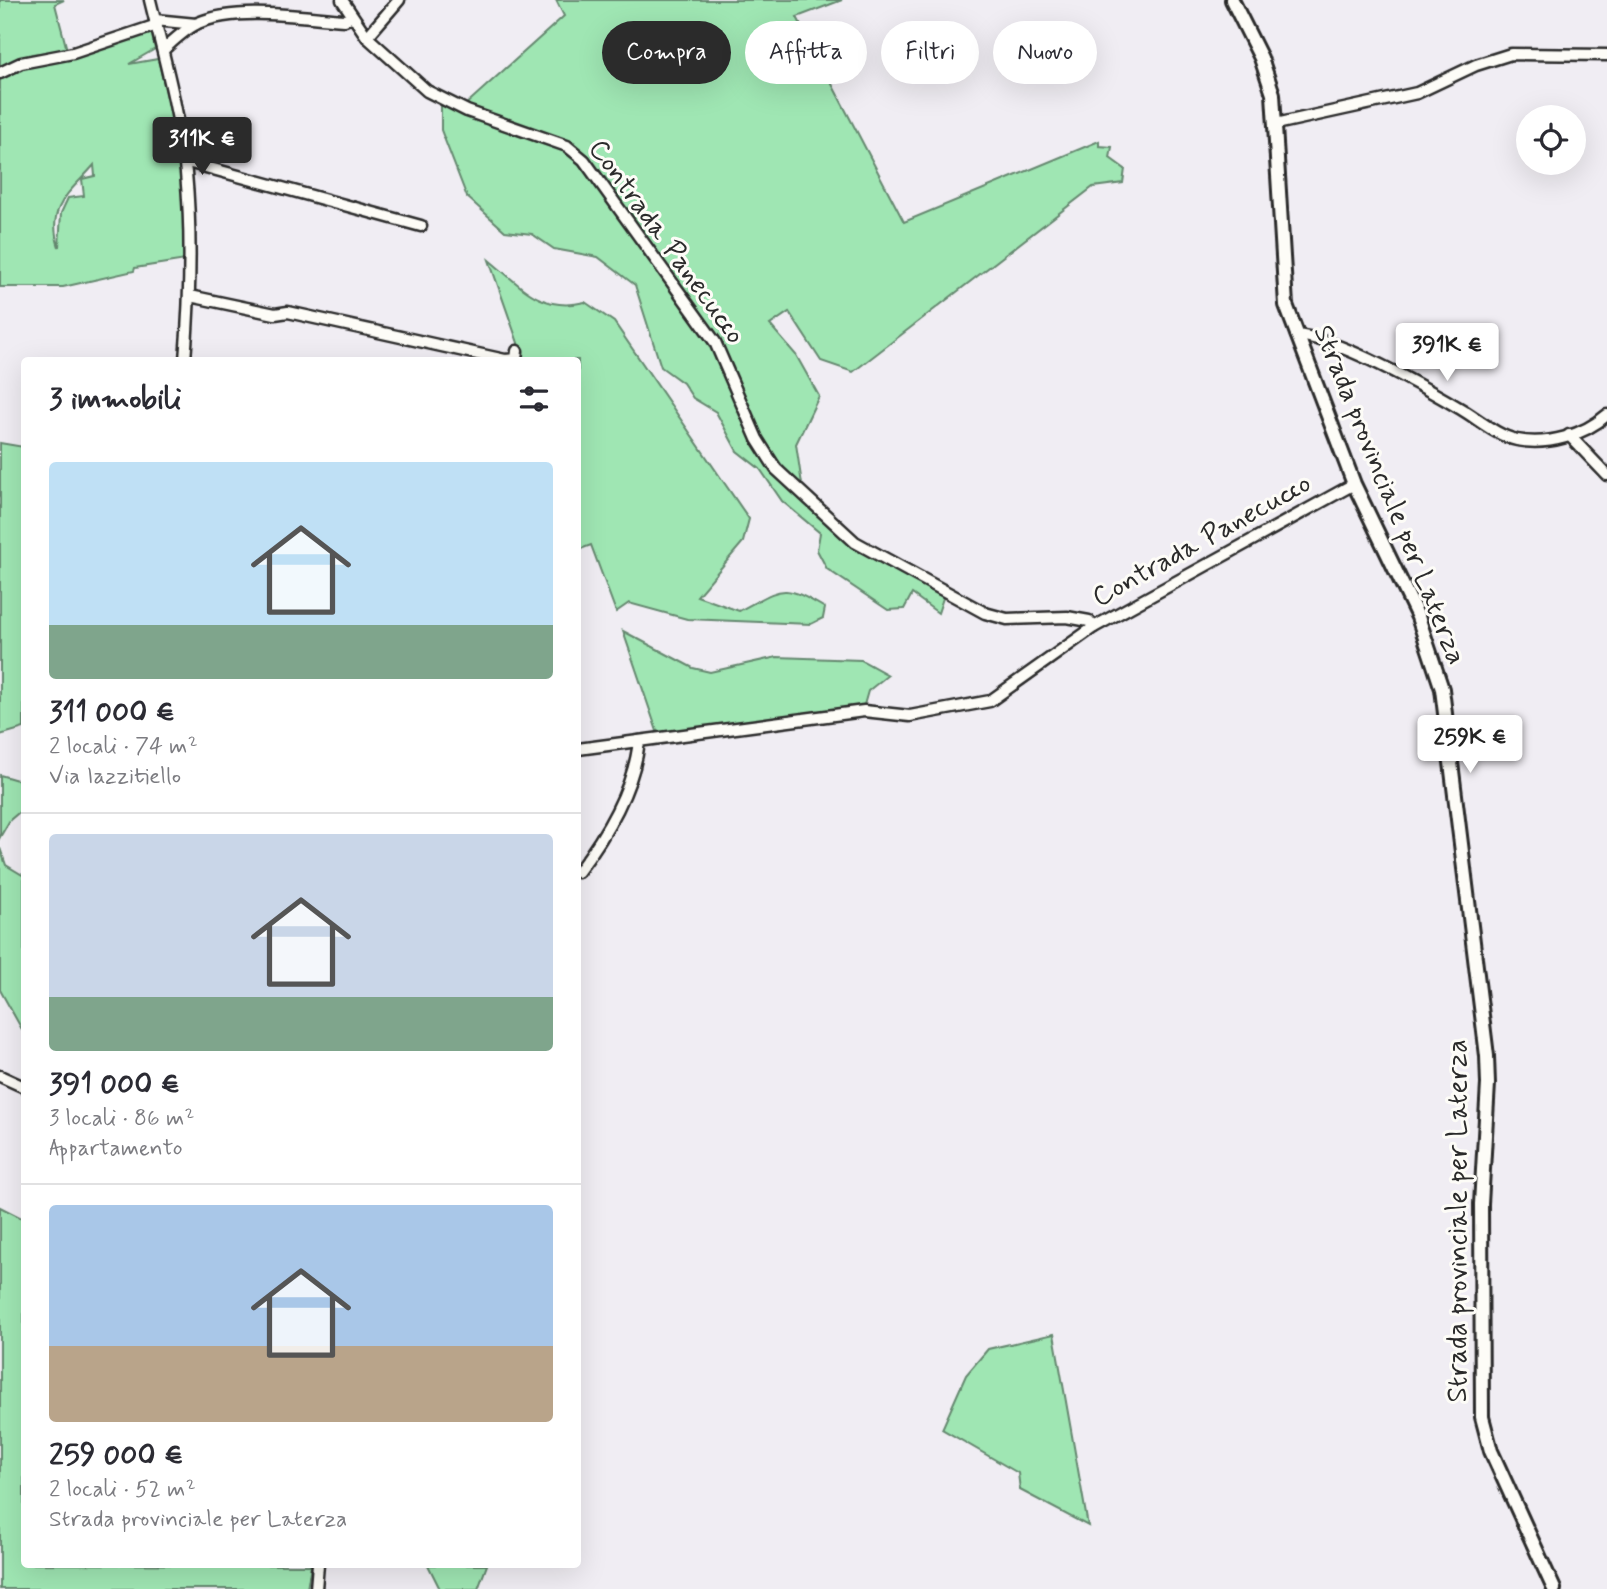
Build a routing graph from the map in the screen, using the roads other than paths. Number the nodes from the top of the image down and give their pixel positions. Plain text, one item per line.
1 (150, 0) edge
2 (342, 0) edge
3 (399, 0) edge
4 (1232, 0) edge
5 (352, 16) junction
6 (156, 23) junction
7 (196, 24) junction
8 (367, 37) junction
9 (163, 50) junction
10 (1607, 55) edge
11 (0, 74) edge
12 (1276, 124) junction
13 (184, 161) junction
14 (421, 226) dead end
15 (190, 296) junction
16 (1296, 335) junction
17 (517, 351) dead end
18 (185, 357) edge
19 (491, 357) edge
20 (516, 357) edge
21 (1607, 415) edge
22 (1569, 435) junction
23 (1607, 475) edge
24 (1354, 484) junction
25 (1094, 626) junction
26 (639, 741) junction
27 (581, 749) edge
28 (581, 868) edge
29 (0, 1076) edge
30 (21, 1086) edge
31 (318, 1568) edge
32 (316, 1589) edge
33 (1554, 1589) edge

1 - 6 street
2 - 5 street, Contrada Panecucco
3 - 8 street
4 - 12 main road, Strada provinciale per Laterza
5 - 7 street
5 - 8 street, Contrada Panecucco
6 - 7 street
6 - 9 street
6 - 11 street
7 - 9 street
8 - 25 street, Contrada Panecucco
9 - 13 street
10 - 12 street
12 - 16 main road, Strada provinciale per Laterza
13 - 14 street
13 - 15 street
15 - 18 street
15 - 19 street
16 - 22 street
16 - 24 main road, Strada provinciale per Laterza
17 - 20 street
21 - 22 street
22 - 23 street
24 - 25 street, Contrada Panecucco
24 - 33 main road, Strada provinciale per Laterza
25 - 26 street
26 - 27 street
26 - 28 street
29 - 30 street
31 - 32 street

